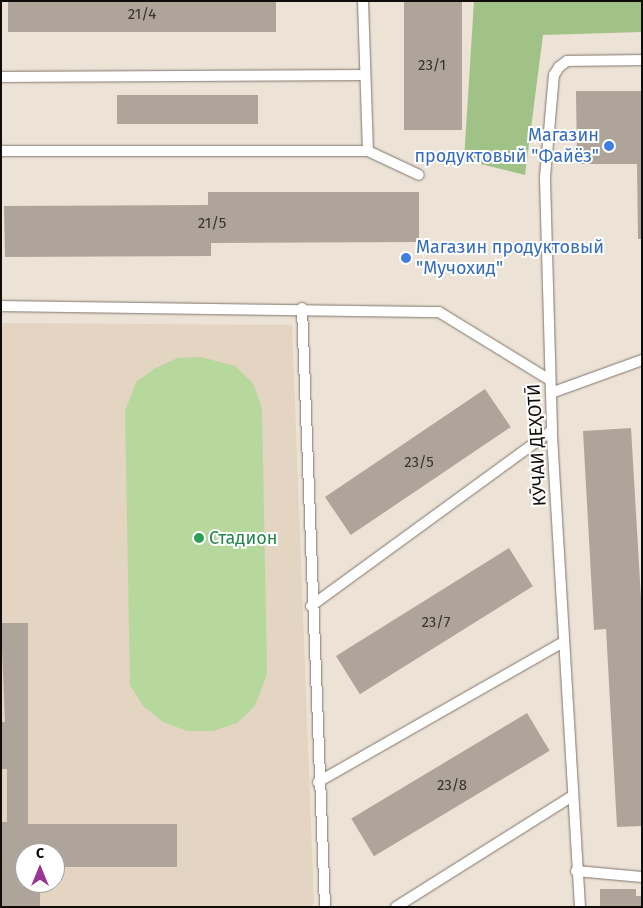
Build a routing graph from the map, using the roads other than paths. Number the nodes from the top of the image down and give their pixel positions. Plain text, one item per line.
1 (363, 1) edge
2 (642, 60) edge
3 (366, 76) junction
4 (1, 77) edge
5 (1, 151) edge
6 (368, 151) junction
7 (419, 175) dead end
8 (1, 306) edge
9 (302, 308) junction
10 (642, 360) edge
11 (550, 380) junction
12 (551, 393) junction
13 (552, 430) junction
14 (311, 606) junction
15 (563, 642) junction
16 (318, 782) junction
17 (572, 796) junction
18 (576, 872) junction
19 (642, 877) edge
20 (325, 907) edge
21 (396, 907) edge
22 (580, 907) edge

1 - 3 lane
2 - 11 lane, КӮЧАИ ДЕҲОТӢ
3 - 4 lane
3 - 6 lane
5 - 6 lane
6 - 7 lane
8 - 9 lane
9 - 11 lane
9 - 14 lane
10 - 12 lane
11 - 12 lane, КӮЧАИ ДЕҲОТӢ
12 - 13 lane, КӮЧАИ ДЕҲОТӢ
13 - 14 lane
13 - 15 lane, КӮЧАИ ДЕҲОТӢ
14 - 16 lane
15 - 16 lane
15 - 17 lane, КӮЧАИ ДЕҲОТӢ
16 - 20 lane
17 - 18 lane, КӮЧАИ ДЕҲОТӢ
17 - 21 lane
18 - 19 lane
18 - 22 lane, КӮЧАИ ДЕҲОТӢ

